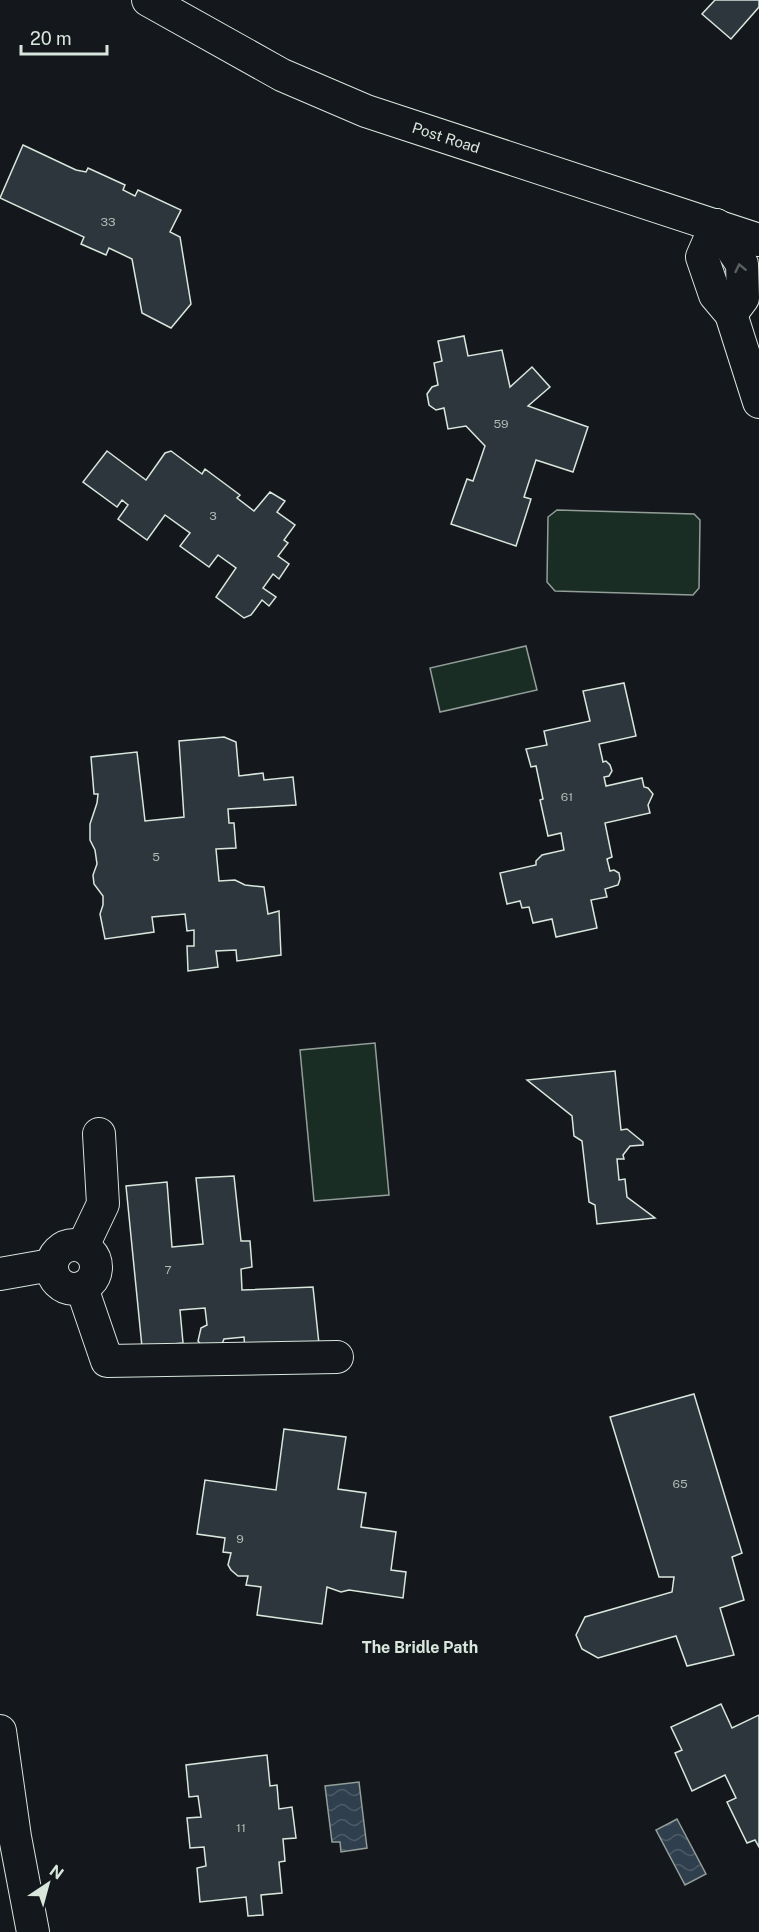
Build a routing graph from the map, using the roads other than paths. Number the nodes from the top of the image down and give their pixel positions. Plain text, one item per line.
1 (148, 0) edge
2 (717, 225) junction
3 (759, 240) edge
4 (759, 402) edge
5 (99, 1134) dead end
6 (83, 1246) junction
7 (51, 1265) junction
8 (0, 1274) edge
9 (82, 1288) junction
10 (337, 1357) dead end
11 (0, 1731) edge
12 (33, 1932) edge

1 - 2 street, Post Road
2 - 3 street, Post Road
2 - 4 street
5 - 6 street
6 - 7 street
6 - 9 street
7 - 8 street
7 - 9 street
9 - 10 street
11 - 12 street

